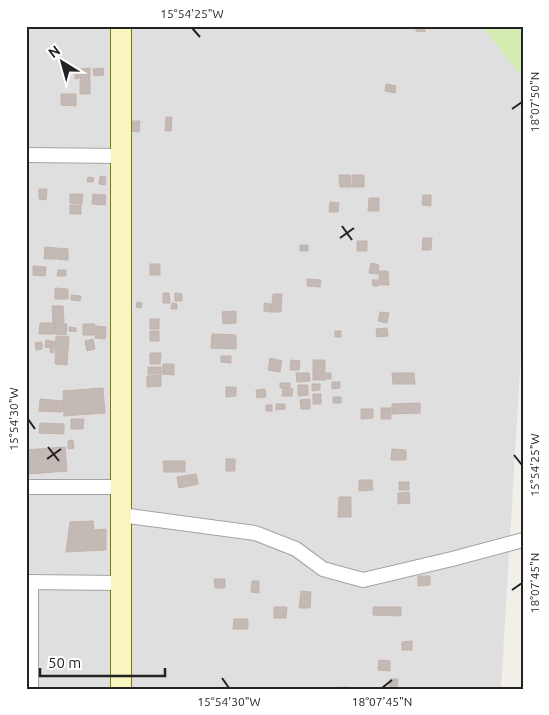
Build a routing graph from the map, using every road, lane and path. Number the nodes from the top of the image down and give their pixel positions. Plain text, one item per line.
1 (121, 26) edge
2 (26, 155) edge
3 (121, 156) junction
4 (26, 487) edge
5 (121, 487) junction
6 (121, 515) junction
7 (523, 540) edge
8 (29, 582) edge
9 (120, 583) junction
10 (31, 689) edge
11 (121, 689) edge

1 - 3 street
2 - 3 street
3 - 5 street
4 - 5 street
5 - 6 street
6 - 7 street
6 - 9 street
8 - 9 street
8 - 10 street
9 - 11 street

